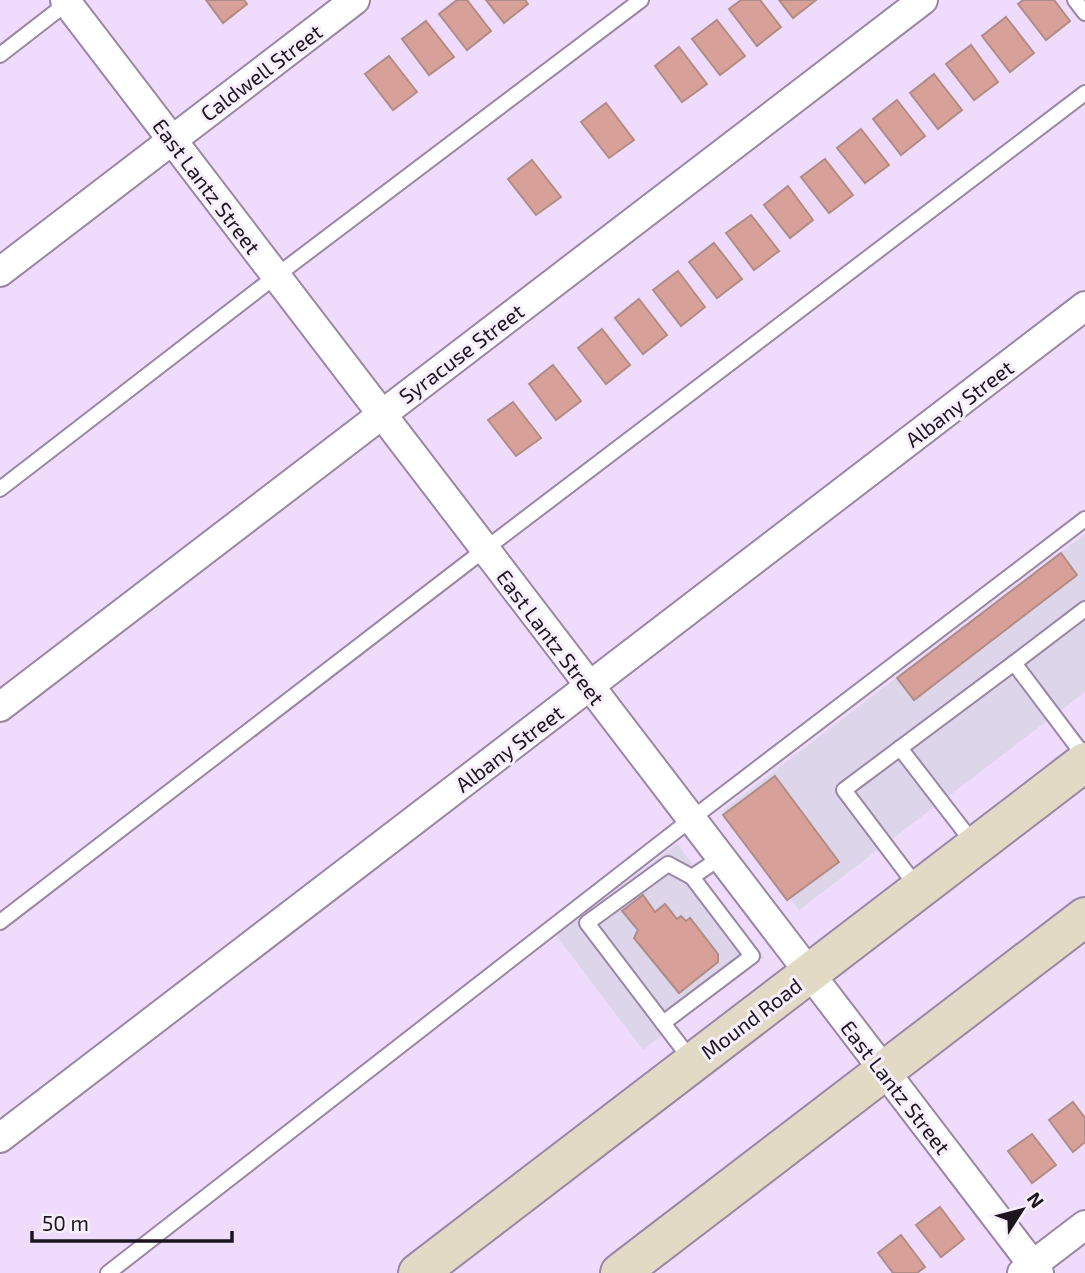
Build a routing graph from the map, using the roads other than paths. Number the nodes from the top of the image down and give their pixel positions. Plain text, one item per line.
1 (355, 0) edge
2 (641, 0) edge
3 (923, 0) edge
4 (1075, 0) edge
5 (67, 1) edge
6 (1085, 13) edge
7 (0, 55) edge
8 (1085, 93) edge
9 (173, 140) junction
10 (0, 272) edge
11 (276, 276) junction
12 (1085, 306) edge
13 (381, 414) junction
14 (0, 489) edge
15 (1085, 519) edge
16 (485, 550) junction
17 (1085, 609) edge
18 (1014, 663) junction
19 (589, 687) junction
20 (0, 707) edge
21 (900, 748) junction
22 (1085, 760) edge
23 (691, 820) junction
24 (976, 846) junction
25 (720, 858) junction
26 (692, 877) junction
27 (919, 889) junction
28 (1085, 917) edge
29 (0, 922) edge
30 (808, 974) junction
31 (663, 1023) junction
32 (693, 1063) junction
33 (883, 1072) junction
34 (0, 1138) edge
35 (1085, 1225) edge
36 (1031, 1270) edge
37 (108, 1273) edge
38 (418, 1273) edge
39 (620, 1273) edge

1 - 9 street, Caldwell Street
2 - 11 lane
3 - 13 street, Syracuse Street
4 - 6 lane
5 - 7 lane
5 - 9 street, East Lantz Street
8 - 16 lane
9 - 10 street, Caldwell Street
9 - 11 street, East Lantz Street
11 - 13 street, East Lantz Street
11 - 14 lane
12 - 19 street, Albany Street
13 - 16 street, East Lantz Street
13 - 20 street, Syracuse Street
15 - 23 lane
16 - 19 street, East Lantz Street
16 - 29 lane
17 - 18 lane
18 - 21 lane
18 - 22 lane
19 - 23 street, East Lantz Street
19 - 34 street, Albany Street
21 - 24 lane
21 - 27 lane
22 - 24 main road, Mound Road
23 - 25 street, East Lantz Street
23 - 37 lane
24 - 27 main road, Mound Road
25 - 26 lane
25 - 30 street, East Lantz Street
26 - 31 lane
26 - 31 lane
27 - 30 main road, Mound Road
28 - 33 main road
30 - 32 main road, Mound Road
30 - 33 street, East Lantz Street
31 - 32 lane
32 - 38 main road, Mound Road
33 - 36 street, East Lantz Street
33 - 39 main road
35 - 36 street

